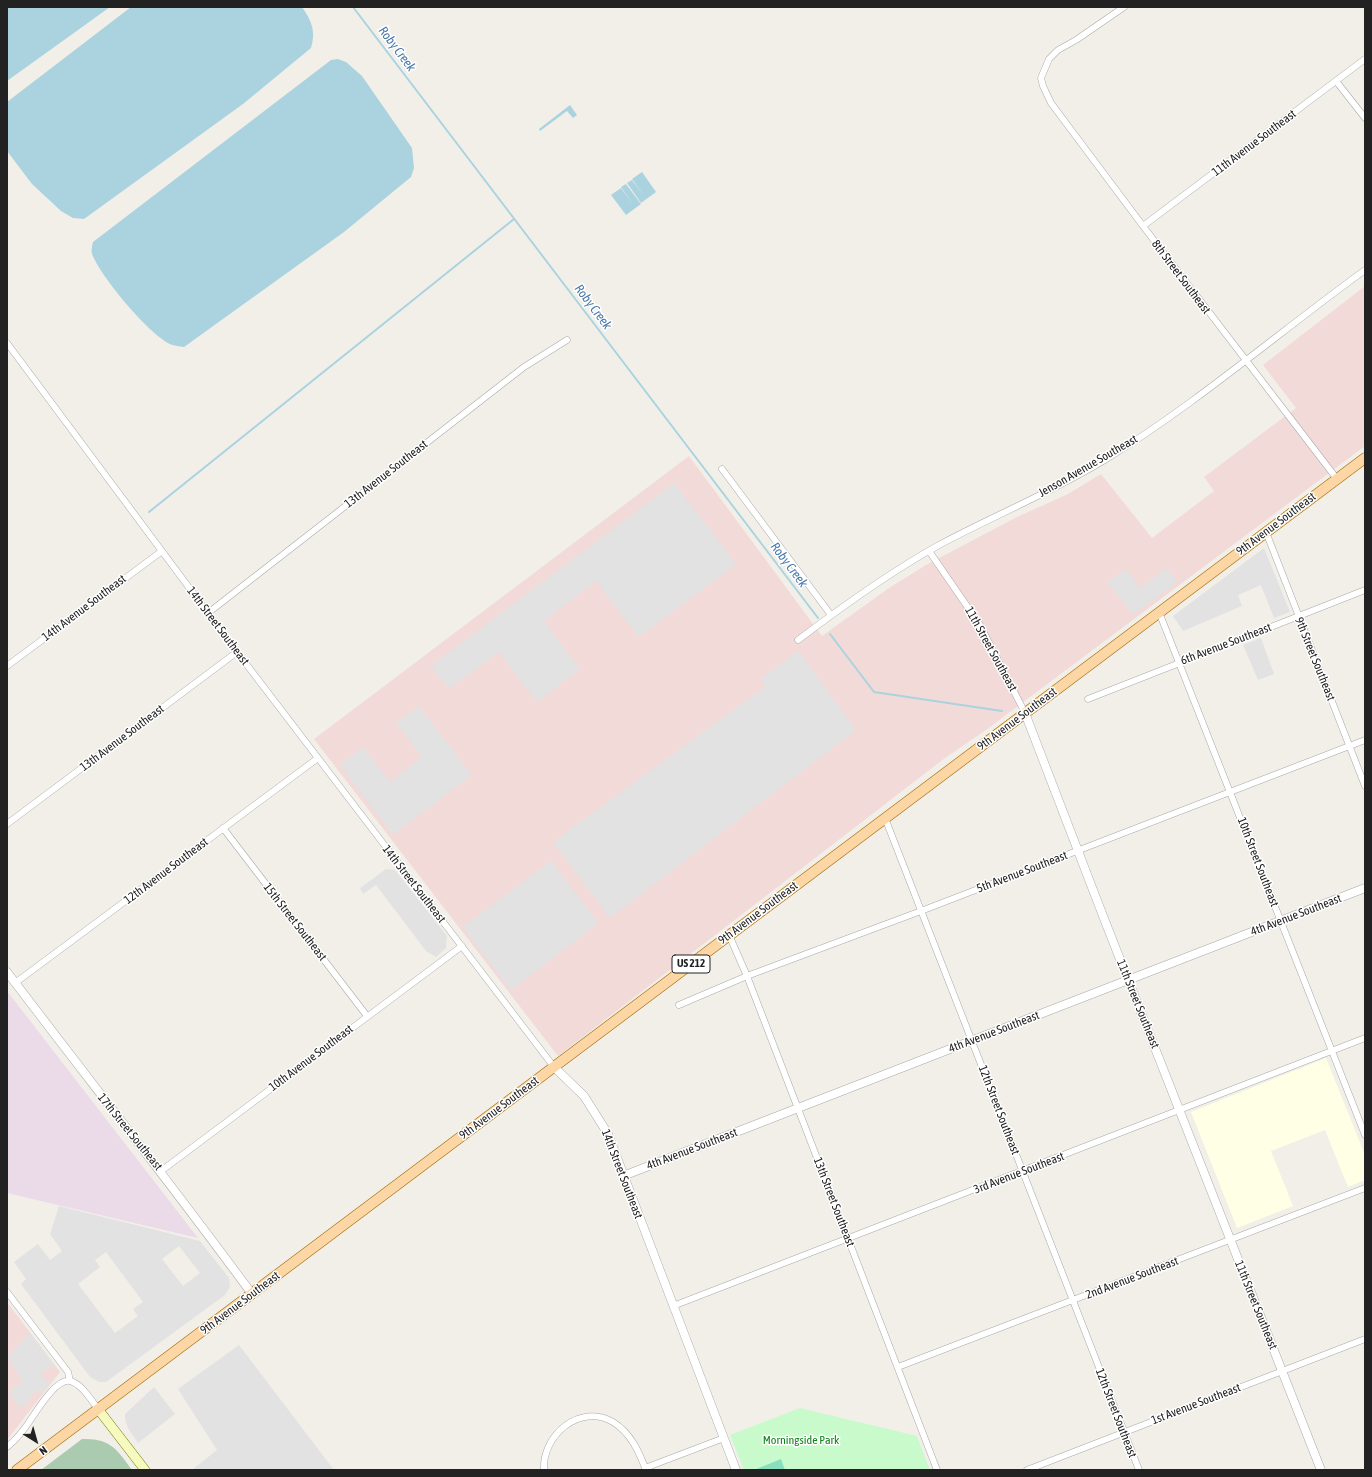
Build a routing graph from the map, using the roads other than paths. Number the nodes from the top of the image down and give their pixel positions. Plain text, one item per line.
1 (1124, 7) edge
2 (1365, 59) edge
3 (1336, 81) junction
4 (1365, 118) edge
5 (1143, 226) junction
6 (1365, 270) edge
7 (567, 340) dead end
8 (7, 343) edge
9 (1245, 360) junction
10 (1365, 458) edge
11 (722, 468) dead end
12 (1337, 478) junction
13 (1266, 532) junction
14 (162, 551) junction
15 (928, 551) junction
16 (1365, 590) edge
17 (1159, 612) junction
18 (208, 613) junction
19 (831, 615) junction
20 (1298, 616) junction
21 (798, 640) dead end
22 (237, 652) junction
23 (1179, 662) junction
24 (7, 666) edge
25 (1088, 699) dead end
26 (1025, 713) junction
27 (1365, 740) edge
28 (1350, 746) junction
29 (318, 758) junction
30 (1365, 786) edge
31 (1230, 791) junction
32 (885, 818) junction
33 (7, 824) edge
34 (223, 828) junction
35 (1077, 851) junction
36 (1365, 888) edge
37 (921, 911) junction
38 (1281, 920) junction
39 (729, 935) junction
40 (462, 946) junction
41 (7, 972) edge
42 (747, 976) junction
43 (1128, 980) junction
44 (15, 983) junction
45 (679, 1005) dead end
46 (367, 1016) junction
47 (1365, 1038) edge
48 (972, 1040) junction
49 (1332, 1051) junction
50 (554, 1067) junction
51 (798, 1108) junction
52 (1180, 1110) junction
53 (1365, 1135) edge
54 (162, 1171) junction
55 (1022, 1171) junction
56 (623, 1176) junction
57 (1365, 1188) edge
58 (848, 1239) junction
59 (1230, 1240) junction
60 (7, 1292) edge
61 (252, 1294) junction
62 (1072, 1301) junction
63 (673, 1306) junction
64 (1365, 1339) edge
65 (898, 1367) junction
66 (1282, 1371) junction
67 (70, 1381) junction
68 (98, 1409) junction
69 (1124, 1432) junction
70 (724, 1438) junction
71 (7, 1447) edge
72 (646, 1469) edge
73 (17, 1470) edge
74 (145, 1470) edge
75 (544, 1470) edge
76 (736, 1470) edge
77 (938, 1470) edge
78 (1027, 1470) edge
79 (1139, 1470) edge
80 (1321, 1470) edge

1 - 5 street, 8th Street Southeast
2 - 3 street, 11th Avenue Southeast
3 - 4 street
3 - 5 street, 11th Avenue Southeast
5 - 9 street, 8th Street Southeast
6 - 9 street, Jenson Avenue Southeast
7 - 18 street, 13th Avenue Southeast
8 - 14 street, 14th Street Southeast
9 - 12 street, 8th Street Southeast
9 - 15 street, Jenson Avenue Southeast
10 - 12 main road, 9th Avenue Southeast / US 212
11 - 19 street
12 - 13 main road, 9th Avenue Southeast / US 212
13 - 17 main road, 9th Avenue Southeast / US 212
13 - 20 street, 9th Street Southeast
14 - 18 street, 14th Street Southeast
14 - 24 street, 14th Avenue Southeast
15 - 19 street, Jenson Avenue Southeast
15 - 26 street, 11th Street Southeast
16 - 20 street, 6th Avenue Southeast
17 - 23 street, 10th Street Southeast
17 - 26 main road, 9th Avenue Southeast / US 212
18 - 22 street, 14th Street Southeast
19 - 21 street, Jenson Avenue Southeast
20 - 23 street, 6th Avenue Southeast
20 - 28 street, 9th Street Southeast
22 - 29 street, 14th Street Southeast
22 - 33 street, 13th Avenue Southeast
23 - 25 street, 6th Avenue Southeast
23 - 31 street, 10th Street Southeast
26 - 32 main road, 9th Avenue Southeast / US 212
26 - 35 street, 11th Street Southeast
27 - 28 street, 5th Avenue Southeast
28 - 30 street, 9th Street Southeast
28 - 31 street, 5th Avenue Southeast
29 - 34 street, 12th Avenue Southeast
29 - 40 street, 14th Street Southeast
31 - 35 street, 5th Avenue Southeast
31 - 38 street, 10th Street Southeast
32 - 37 street, 12th Street Southeast
32 - 39 main road, 9th Avenue Southeast / US 212
34 - 44 street, 12th Avenue Southeast
34 - 46 street, 15th Street Southeast
35 - 37 street, 5th Avenue Southeast
35 - 43 street, 11th Street Southeast
36 - 38 street, 4th Avenue Southeast
37 - 42 street, 5th Avenue Southeast
37 - 48 street, 12th Street Southeast
38 - 43 street, 4th Avenue Southeast
38 - 49 street, 10th Street Southeast
39 - 42 street, 13th Street Southeast
39 - 50 main road, 9th Avenue Southeast / US 212
40 - 46 street, 10th Avenue Southeast
40 - 50 street, 14th Street Southeast
41 - 44 street, 17th Street Southeast
42 - 45 street, 5th Avenue Southeast
42 - 51 street, 13th Street Southeast
43 - 48 street, 4th Avenue Southeast
43 - 52 street, 11th Street Southeast
44 - 54 street, 17th Street Southeast
46 - 54 street, 10th Avenue Southeast
47 - 49 street, 3rd Avenue Southeast
48 - 51 street, 4th Avenue Southeast
48 - 55 street, 12th Street Southeast
49 - 52 street, 3rd Avenue Southeast
49 - 53 street, 10th Street Southeast
50 - 56 street, 14th Street Southeast
50 - 61 main road, 9th Avenue Southeast / US 212
51 - 56 street, 4th Avenue Southeast
51 - 58 street, 13th Street Southeast
52 - 55 street, 3rd Avenue Southeast
52 - 59 street, 11th Street Southeast
54 - 61 street, 17th Street Southeast
55 - 58 street, 3rd Avenue Southeast
55 - 62 street, 12th Street Southeast
56 - 63 street, 14th Street Southeast
57 - 59 street, 2nd Avenue Southeast
58 - 63 street, 3rd Avenue Southeast
58 - 65 street, 13th Street Southeast
59 - 62 street, 2nd Avenue Southeast
59 - 66 street, 11th Street Southeast
60 - 67 street
61 - 68 main road, 9th Avenue Southeast / US 212
62 - 65 street, 2nd Avenue Southeast
62 - 69 street, 12th Street Southeast
63 - 70 street, 14th Street Southeast
64 - 66 street, 1st Avenue Southeast
65 - 77 street, 13th Street Southeast
66 - 69 street, 1st Avenue Southeast
66 - 80 street, 11th Street Southeast
67 - 68 street
67 - 71 street
68 - 73 main road, 9th Avenue Southeast / US 212
68 - 74 main road
69 - 78 street, 1st Avenue Southeast
69 - 79 street, 12th Street Southeast
70 - 72 street
70 - 76 street, 14th Street Southeast
72 - 75 street

